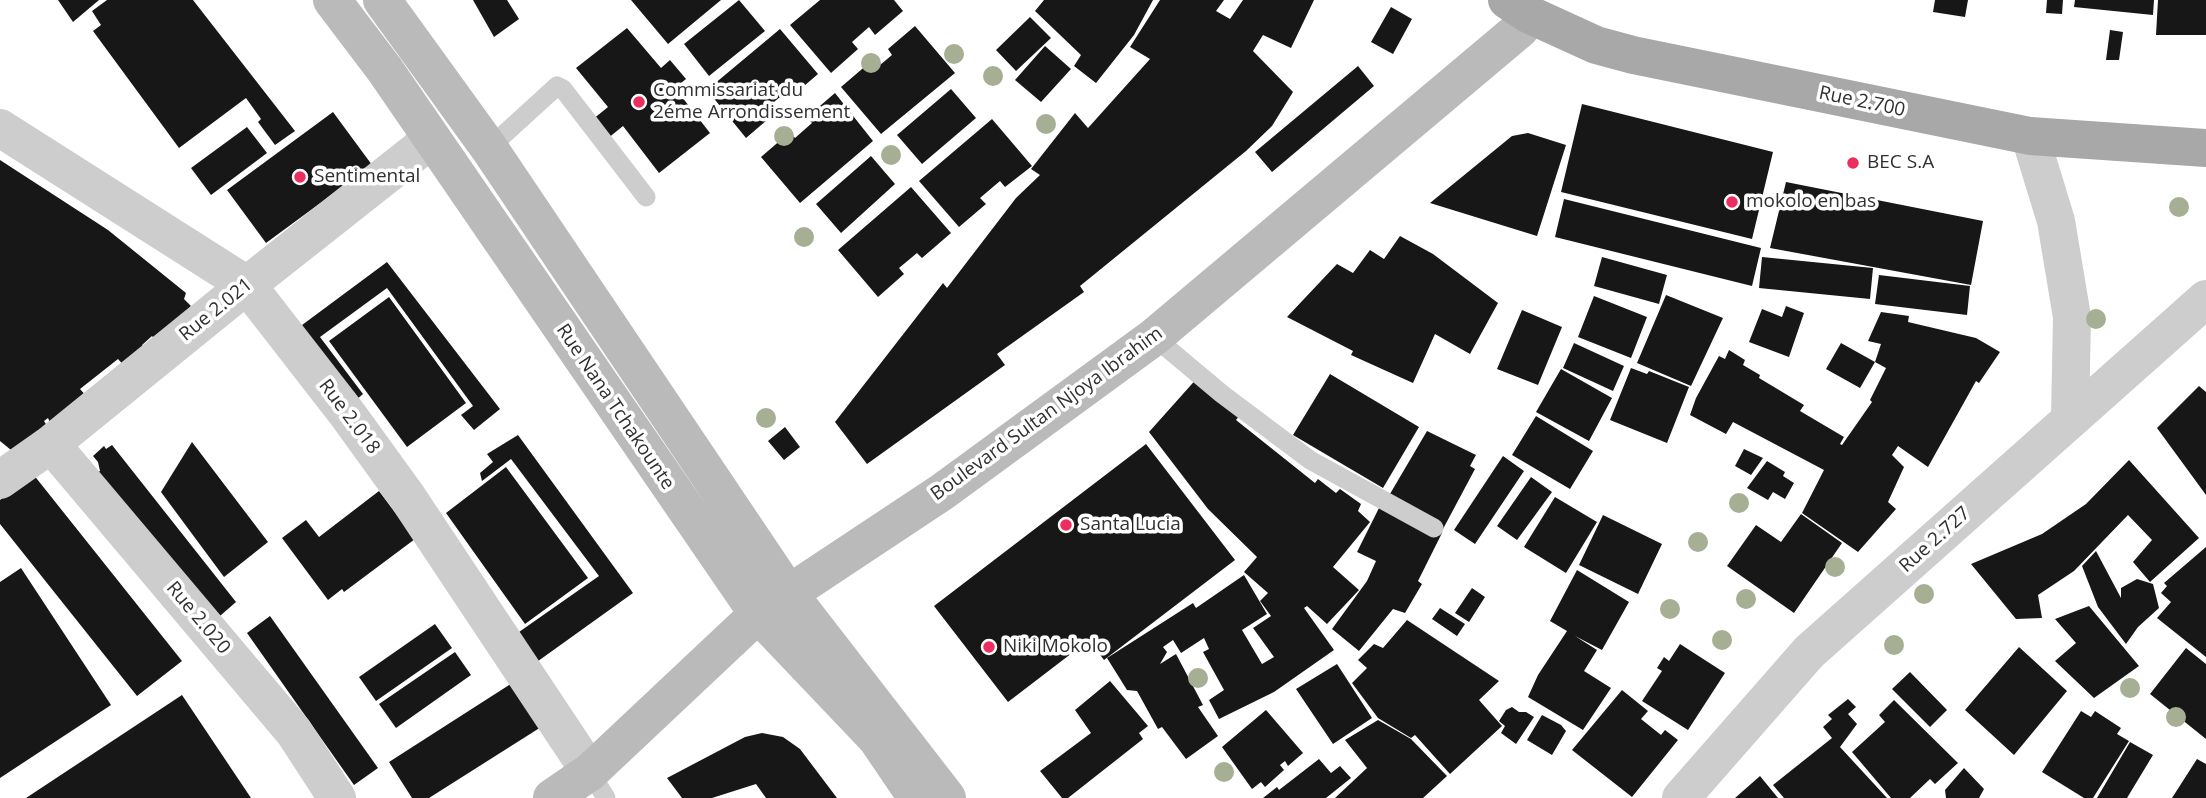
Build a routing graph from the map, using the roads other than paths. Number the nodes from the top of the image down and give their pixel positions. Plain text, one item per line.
1 (332, 0) edge
2 (382, 0) edge
3 (1517, 7) edge
4 (418, 50) junction
5 (385, 70) junction
6 (0, 128) edge
7 (2030, 136) junction
8 (432, 139) junction
9 (489, 148) junction
10 (2206, 148) edge
11 (646, 197) dead end
12 (247, 285) junction
13 (2203, 307) edge
14 (1154, 337) junction
15 (2070, 418) junction
16 (51, 444) junction
17 (0, 480) edge
18 (1434, 528) dead end
19 (789, 594) junction
20 (758, 614) junction
21 (598, 785) edge
22 (337, 798) edge
23 (552, 798) edge
24 (916, 798) edge
25 (947, 798) edge
26 (1681, 798) edge

1 - 5 main road, Rue Nana Tchakounte
2 - 4 main road, Rue Nana Tchakounte
3 - 7 main road, Rue 2.700
3 - 14 main road, Boulevard Sultan Njoya Ibrahim
4 - 5 main road
4 - 9 main road, Rue Nana Tchakounte
5 - 8 main road, Rue Nana Tchakounte
6 - 12 street, Rue 2.018
7 - 10 main road, Rue 2.700
7 - 15 street
8 - 12 street, Rue 2.021
8 - 20 main road, Rue Nana Tchakounte
9 - 11 lane
9 - 19 main road, Rue Nana Tchakounte
12 - 16 street, Rue 2.021
12 - 21 street, Rue 2.018
13 - 15 street, Rue 2.727
14 - 18 lane
14 - 19 main road, Boulevard Sultan Njoya Ibrahim
15 - 26 street, Rue 2.727
16 - 17 street, Rue 2.021
16 - 22 street, Rue 2.020
19 - 20 main road, Boulevard Sultan Njoya Ibrahim
19 - 25 main road, Rue Nana Tchakounte
20 - 21 main road, Boulevard Sultan Njoya Ibrahim
20 - 24 main road, Rue Nana Tchakounte
21 - 23 main road, Boulevard Sultan Njoya Ibrahim

